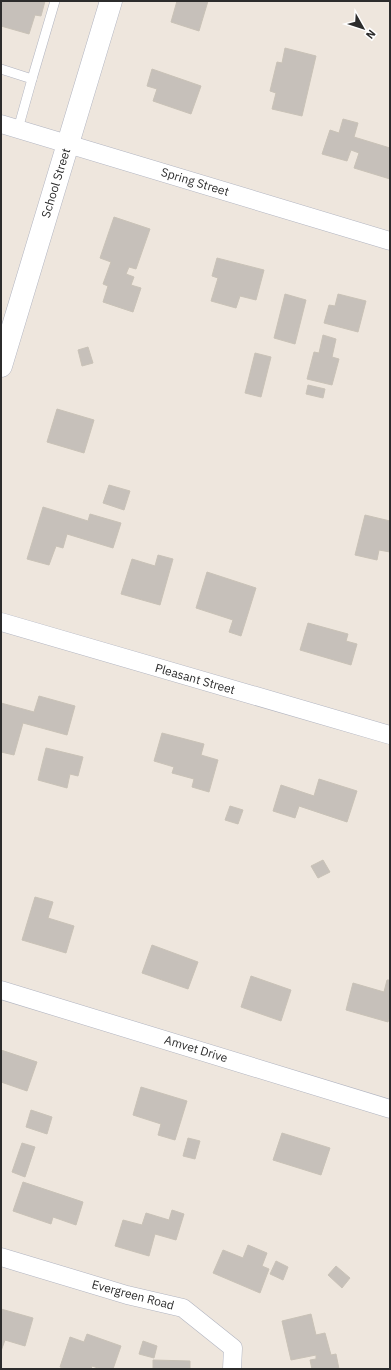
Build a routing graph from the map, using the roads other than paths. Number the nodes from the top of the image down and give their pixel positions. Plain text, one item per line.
1 (55, 1) edge
2 (111, 1) edge
3 (1, 69) edge
4 (32, 79) junction
5 (1, 124) edge
6 (18, 129) junction
7 (68, 144) junction
8 (390, 241) edge
9 (1, 366) edge
10 (1, 622) edge
11 (390, 735) edge
12 (1, 990) edge
13 (390, 1109) edge
14 (1, 1257) edge
15 (232, 1369) edge

1 - 4 lane
2 - 7 street, School Street
3 - 4 lane
4 - 6 lane
5 - 6 street, Spring Street
6 - 7 street, Spring Street
7 - 8 street, Spring Street
7 - 9 street, School Street
10 - 11 street, Pleasant Street
12 - 13 street, Amvet Drive
14 - 15 street, Evergreen Road

